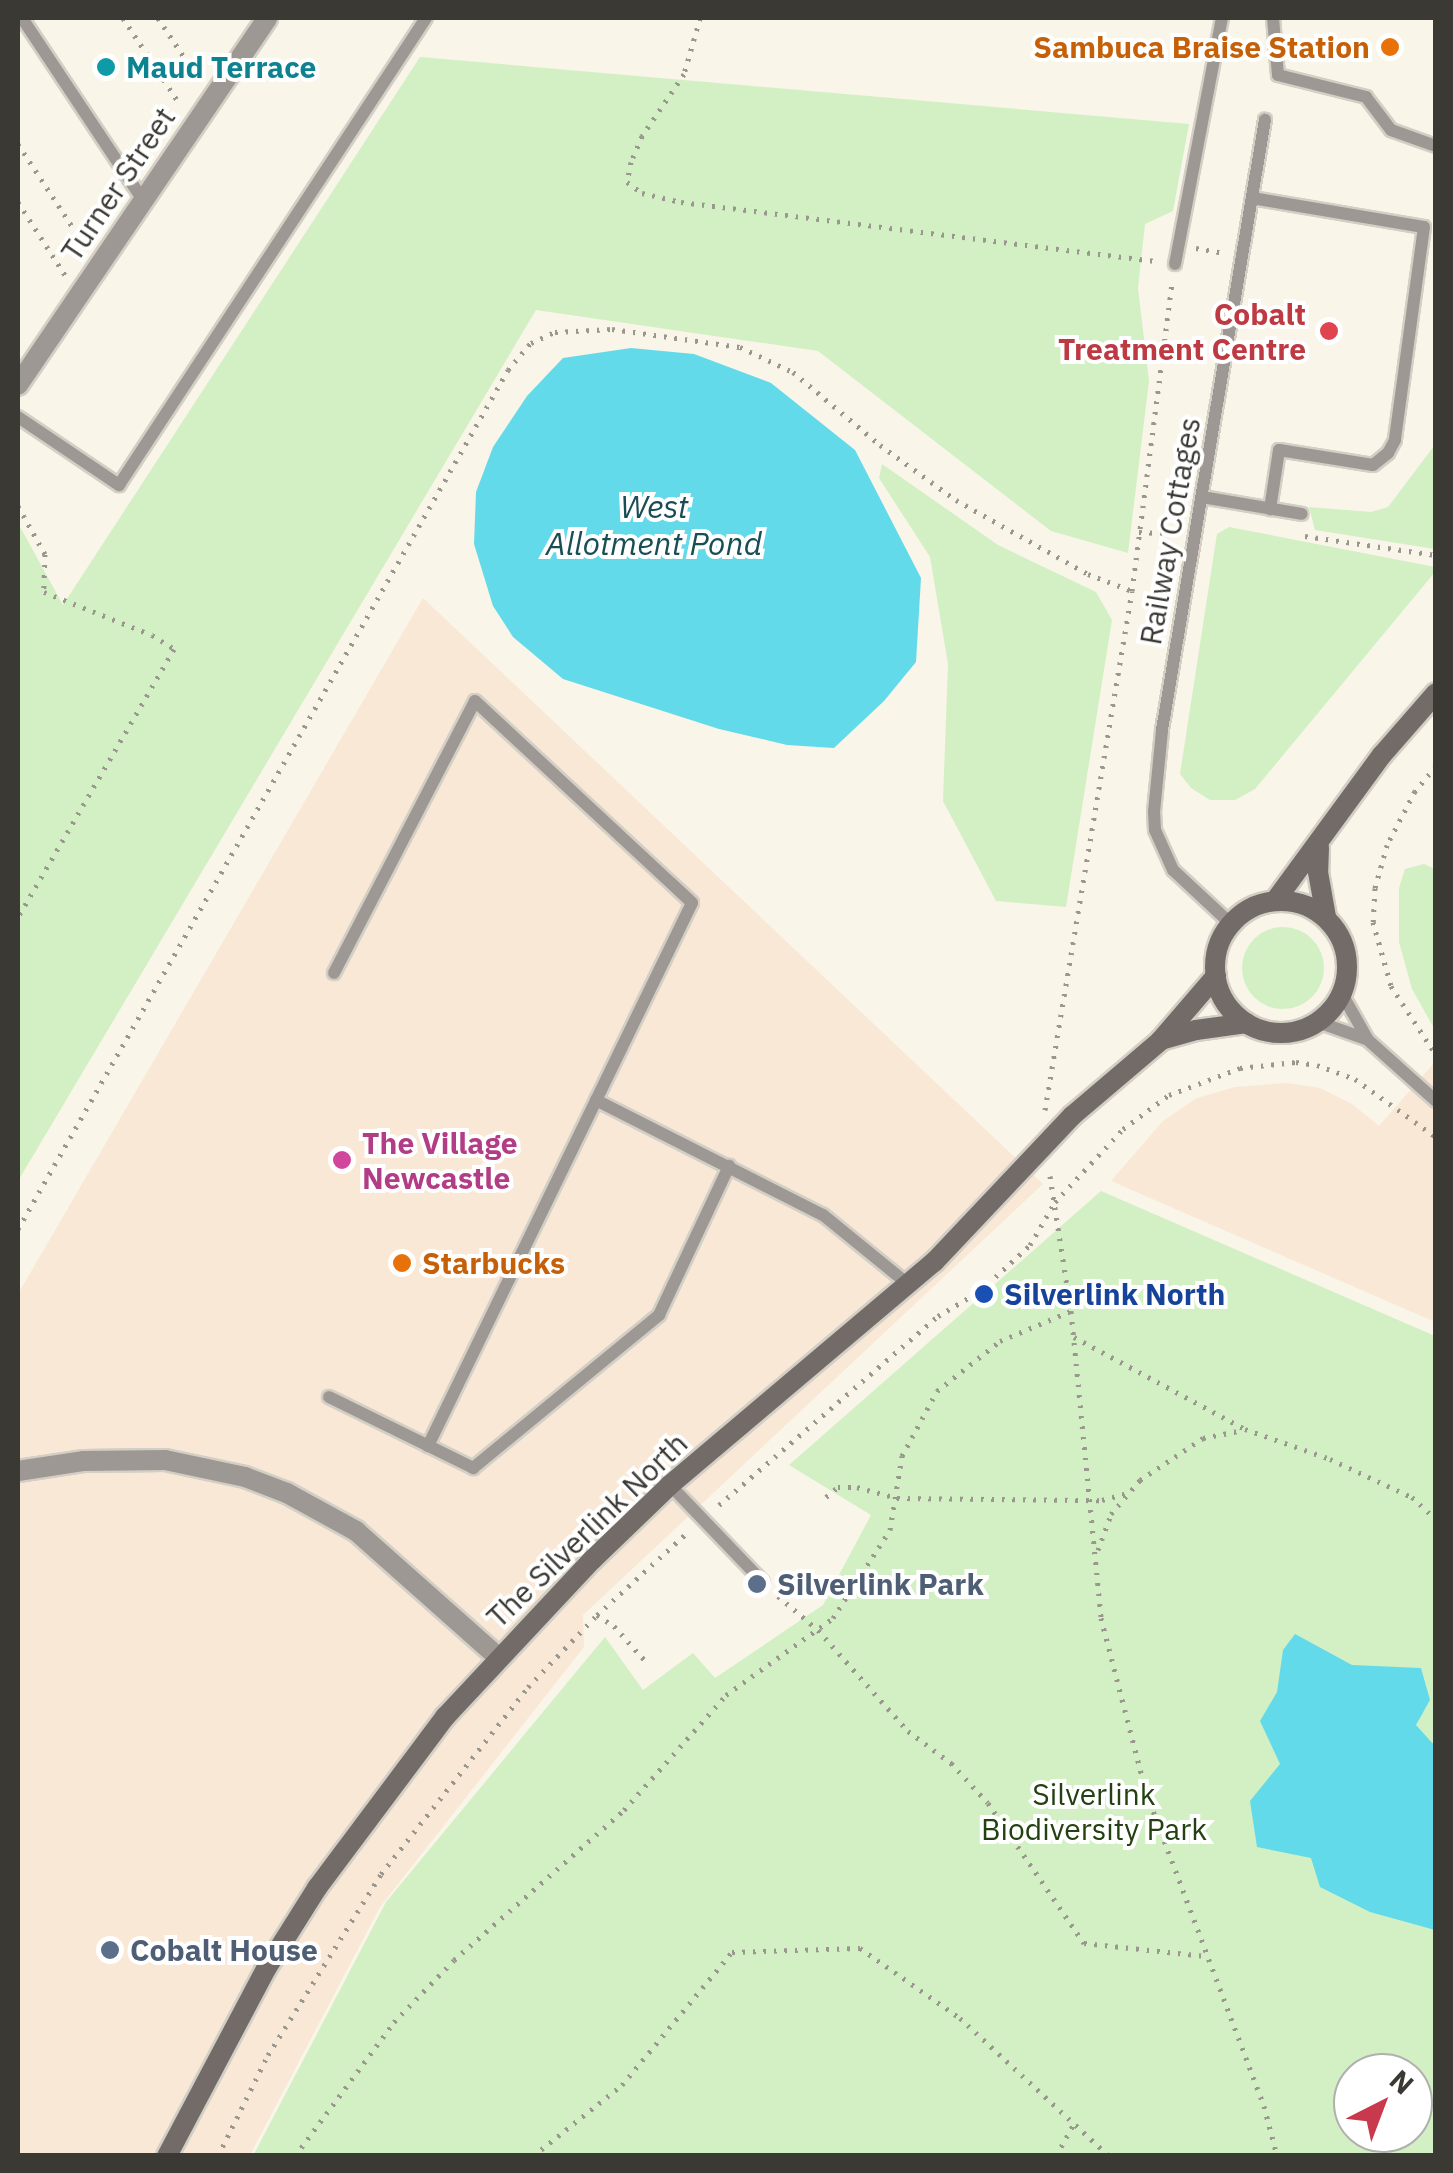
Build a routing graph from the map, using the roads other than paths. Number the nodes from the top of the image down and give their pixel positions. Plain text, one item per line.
1 (22, 18) edge
2 (426, 18) edge
3 (1222, 18) edge
4 (1273, 18) edge
5 (259, 22) edge
6 (1265, 120) dead end
7 (1436, 146) edge
8 (1252, 198) junction
9 (143, 200) junction
10 (1175, 264) road end
11 (21, 371) edge
12 (18, 417) edge
13 (1202, 497) junction
14 (1270, 508) junction
15 (1302, 514) road end
16 (1436, 693) edge
17 (1319, 846) junction
18 (1275, 900) junction
19 (1326, 917) junction
20 (1231, 924) junction
21 (334, 972) dead end
22 (1216, 976) junction
23 (1342, 994) junction
24 (1318, 1022) junction
25 (1247, 1024) junction
26 (1368, 1040) junction
27 (1160, 1041) junction
28 (596, 1100) junction
29 (1436, 1101) edge
30 (729, 1166) junction
31 (909, 1286) junction
32 (328, 1396) dead end
33 (428, 1446) junction
34 (18, 1472) edge
35 (670, 1485) junction
36 (763, 1582) road end
37 (499, 1658) junction
38 (167, 2156) edge

1 - 9 lane
2 - 12 lane
3 - 10 lane
4 - 7 lane
5 - 9 street, Turner Street
6 - 8 lane, Railway Cottages
8 - 13 lane, Railway Cottages
8 - 14 lane
9 - 11 street, Turner Street
13 - 14 lane
13 - 20 lane, Railway Cottages
14 - 15 lane
16 - 17 street
17 - 18 street
17 - 19 street
18 - 19 street
18 - 20 street
19 - 23 street
20 - 22 street
21 - 28 lane
22 - 25 street
22 - 27 street, The Silverlink North
23 - 24 street
23 - 26 lane
24 - 25 street
24 - 26 lane
25 - 27 street, The Silverlink North
26 - 29 lane
27 - 31 street, The Silverlink North
28 - 30 lane
28 - 33 lane
30 - 31 lane
30 - 33 lane
31 - 35 street, The Silverlink North
32 - 33 lane
34 - 37 street
35 - 36 lane
35 - 37 street, The Silverlink North
37 - 38 street, The Silverlink North

